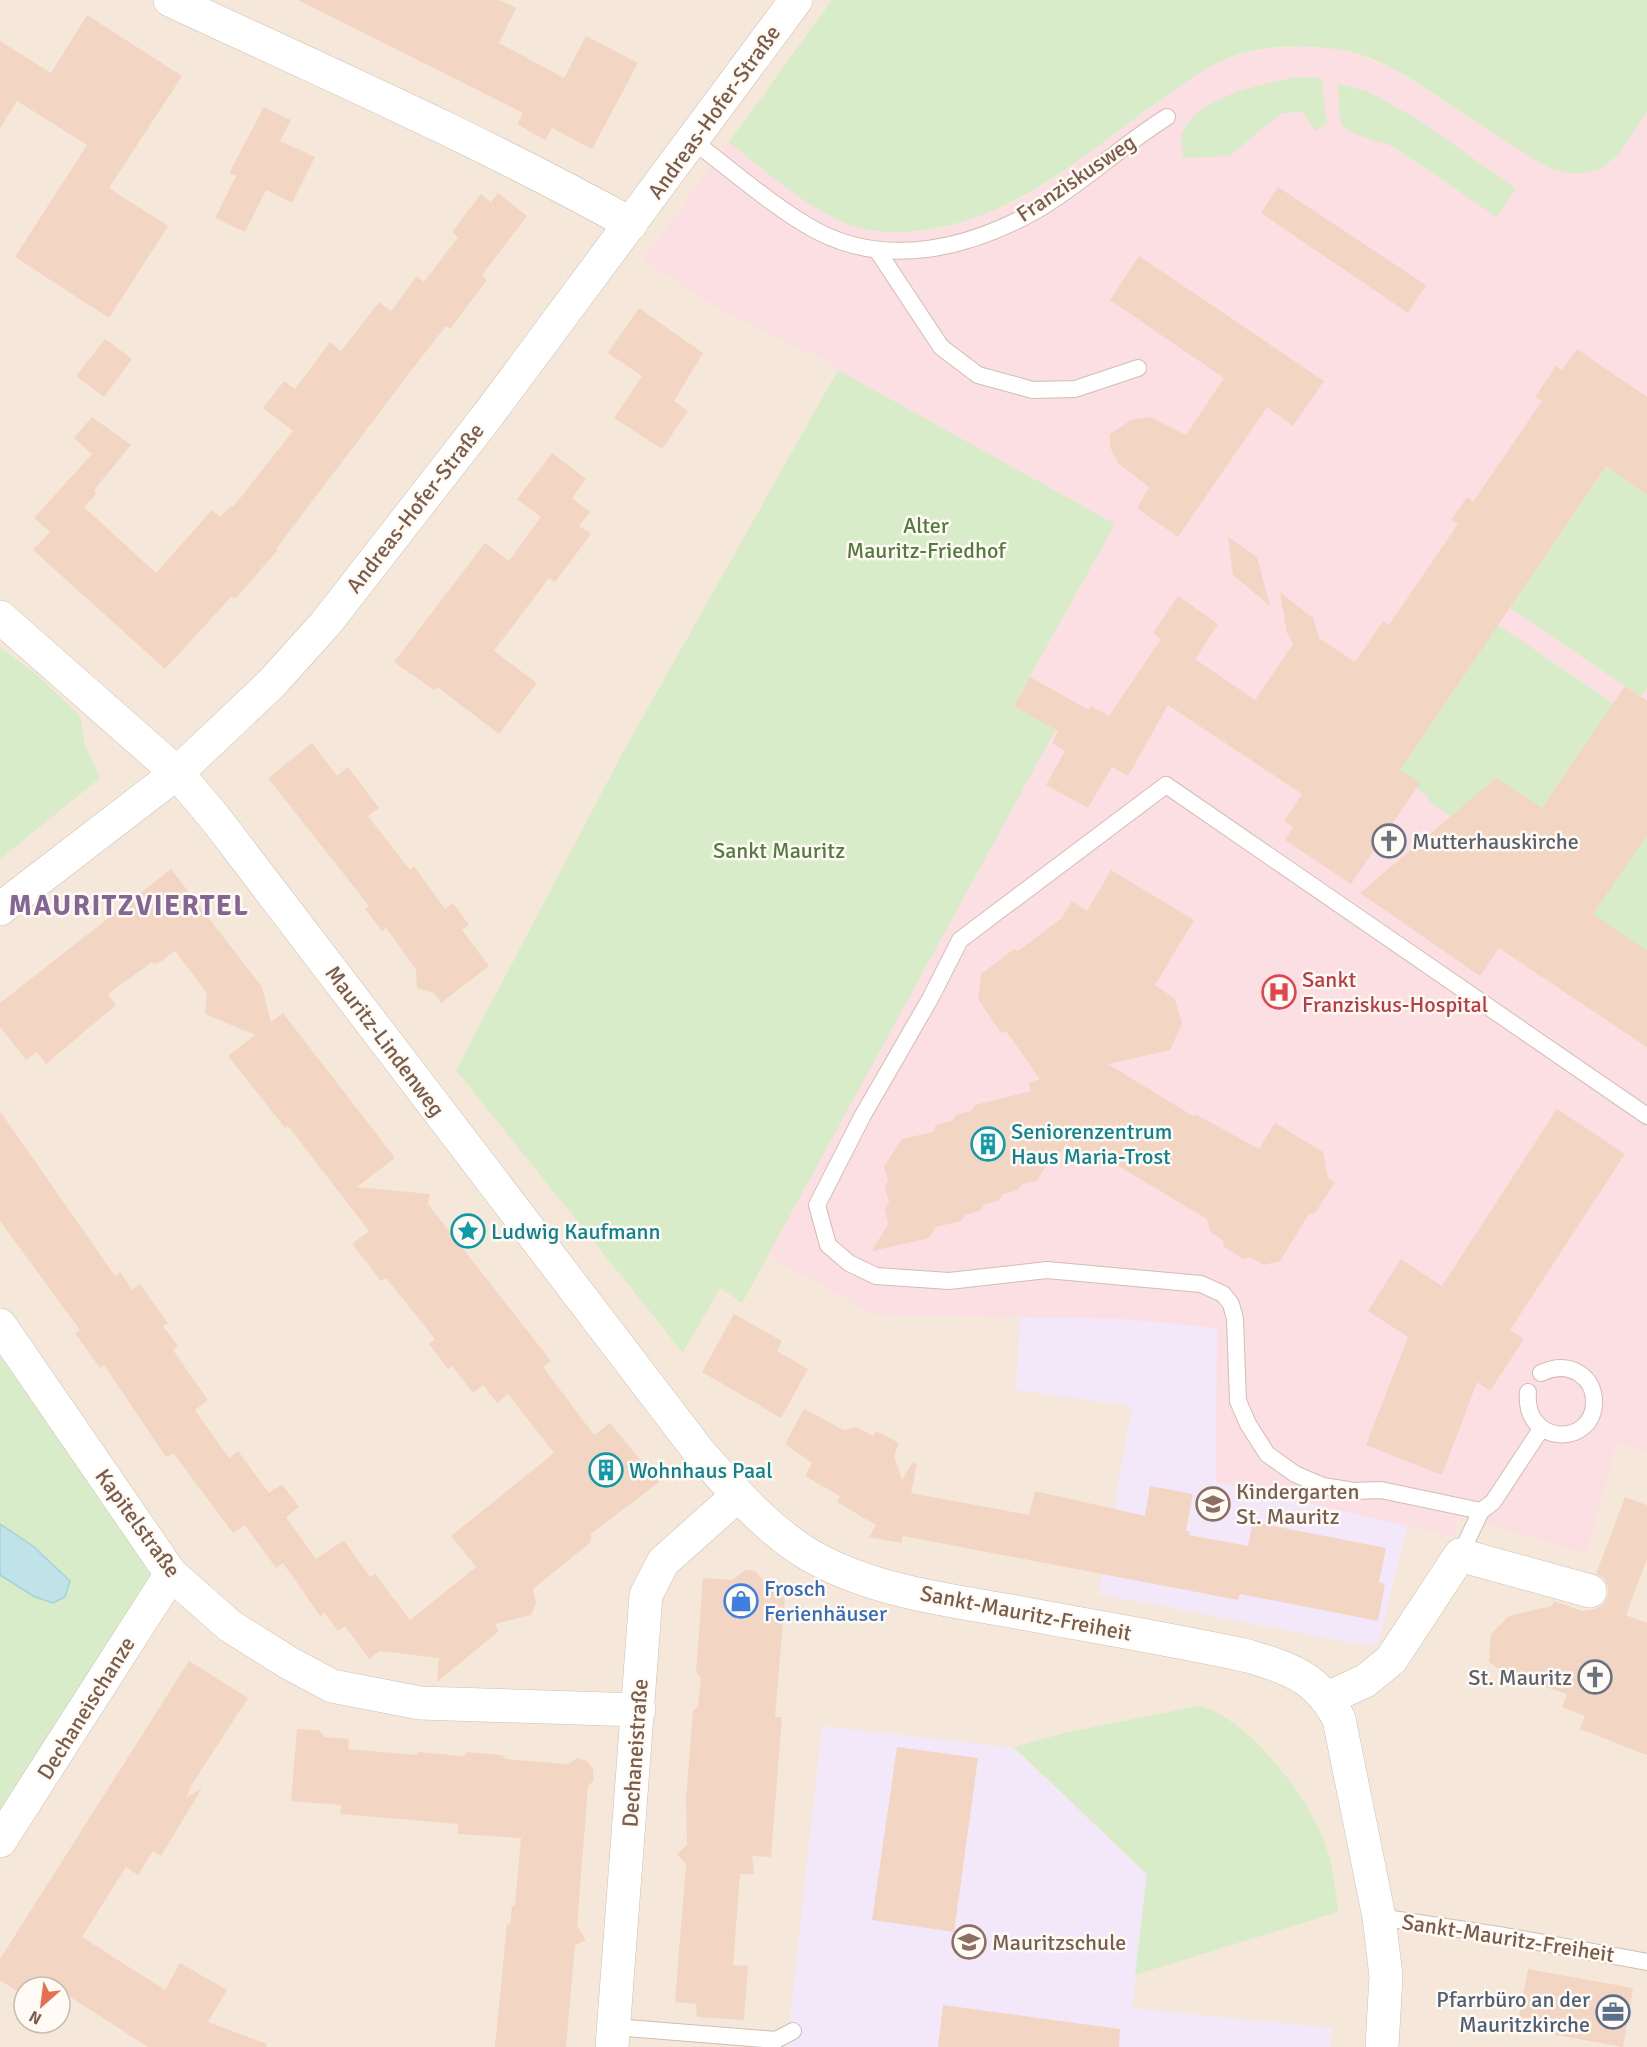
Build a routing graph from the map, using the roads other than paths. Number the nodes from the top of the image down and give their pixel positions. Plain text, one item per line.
1 (170, 0) edge
2 (796, 0) edge
3 (1167, 117) dead end
4 (693, 141) junction
5 (631, 224) junction
6 (877, 250) junction
7 (1138, 368) dead end
8 (0, 617) edge
9 (177, 773) junction
10 (0, 909) edge
11 (1647, 1116) edge
12 (0, 1325) edge
13 (1541, 1373) dead end
14 (1528, 1392) dead end
15 (1541, 1429) junction
16 (737, 1496) junction
17 (1481, 1511) junction
18 (1460, 1555) junction
19 (171, 1574) junction
20 (1590, 1591) dead end
21 (1328, 1698) junction
22 (639, 1710) junction
23 (0, 1841) edge
24 (1379, 1917) junction
25 (1647, 1962) edge
26 (793, 2031) dead end
27 (613, 2037) edge
28 (1382, 2047) edge

1 - 5 street
2 - 4 street, Andreas-Hofer-Straße
3 - 6 lane, Franziskusweg
4 - 5 street, Andreas-Hofer-Straße
4 - 6 lane, Franziskusweg
5 - 9 street, Andreas-Hofer-Straße
6 - 7 lane
8 - 9 street, Mauritz-Lindenweg
9 - 10 street, Andreas-Hofer-Straße
9 - 16 street, Mauritz-Lindenweg
11 - 17 lane
12 - 19 street, Kapitelstraße
13 - 15 lane
14 - 15 lane
15 - 17 lane
16 - 21 street, Sankt-Mauritz-Freiheit
16 - 22 street, Dechaneistraße
17 - 18 lane
18 - 20 street
18 - 21 street
19 - 22 street, Kapitelstraße
19 - 23 street, Dechaneischanze
21 - 24 street, Sankt-Mauritz-Freiheit
22 - 27 street, Dechaneistraße
24 - 25 lane, Sankt-Mauritz-Freiheit
24 - 28 street
26 - 27 lane

